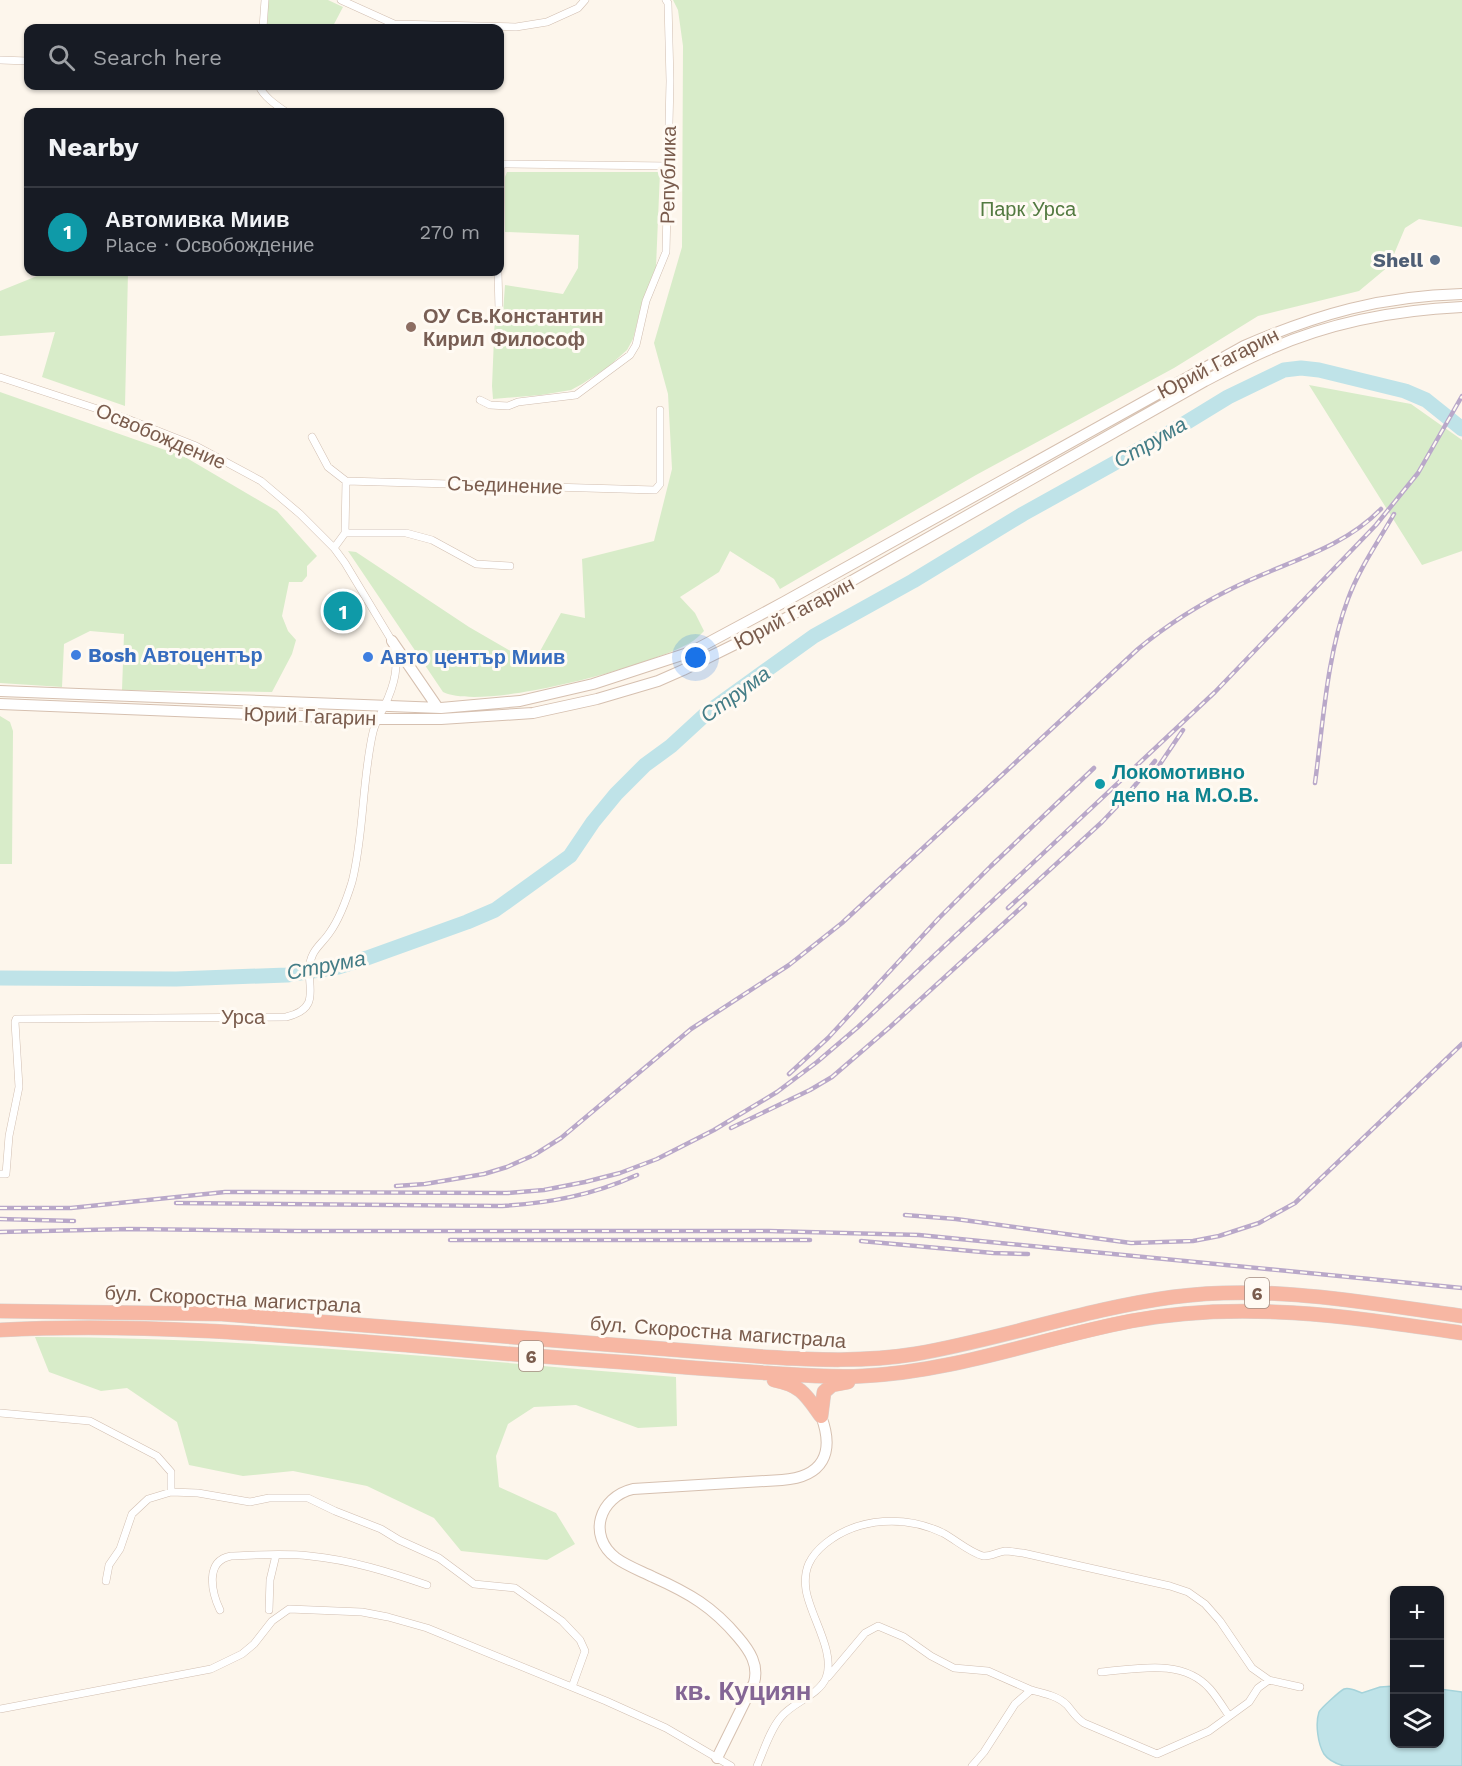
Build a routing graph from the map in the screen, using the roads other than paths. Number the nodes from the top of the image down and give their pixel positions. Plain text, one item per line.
1 (265, 0) edge
2 (341, 0) edge
3 (585, 0) edge
4 (666, 0) edge
5 (263, 24) edge
6 (394, 24) edge
7 (504, 27) edge
8 (0, 60) edge
9 (24, 61) edge
10 (260, 90) edge
11 (281, 108) edge
12 (504, 164) edge
13 (669, 166) junction
14 (498, 276) edge
15 (1462, 294) edge
16 (1462, 307) edge
17 (499, 310) dead end
18 (0, 377) edge
19 (480, 400) dead end
20 (660, 410) dead end
21 (312, 437) dead end
22 (346, 481) junction
23 (345, 533) junction
24 (334, 548) junction
25 (510, 566) dead end
26 (392, 641) junction
27 (0, 691) edge
28 (0, 704) edge
29 (384, 706) junction
30 (438, 708) junction
31 (378, 719) junction
32 (3, 1174) edge
33 (0, 1311) edge
34 (1462, 1316) edge
35 (0, 1330) edge
36 (1462, 1333) edge
37 (701, 1368) junction
38 (887, 1374) junction
39 (0, 1413) edge
40 (821, 1416) junction
41 (171, 1491) junction
42 (276, 1555) junction
43 (106, 1581) dead end
44 (428, 1585) dead end
45 (220, 1610) dead end
46 (269, 1610) dead end
47 (1101, 1672) dead end
48 (825, 1680) junction
49 (1269, 1680) junction
50 (572, 1687) junction
51 (1300, 1687) dead end
52 (1031, 1690) junction
53 (0, 1709) edge
54 (1229, 1716) junction
55 (717, 1758) junction
56 (731, 1766) edge
57 (757, 1766) edge
58 (972, 1766) edge

1 - 5 street
2 - 6 street
3 - 7 street
4 - 13 street, Република
8 - 9 street
10 - 11 street
12 - 13 street
13 - 19 street, Република
14 - 17 street
15 - 30 street, Юрий Гагарин
16 - 31 street, Юрий Гагарин
18 - 24 street, Освобождение
20 - 22 street, Съединение
21 - 22 street
22 - 23 street
23 - 24 street
23 - 25 street
24 - 26 street, Освобождение
26 - 29 street, Освобождение
26 - 30 street
27 - 29 street, Юрий Гагарин
28 - 31 street, Юрий Гагарин
29 - 30 street, Юрий Гагарин
29 - 31 street, Урса
31 - 32 street, Урса
33 - 34 highway, бул. Скоростна магистрала / 6
35 - 37 highway, бул. Скоростна магистрала / 6
36 - 38 highway, бул. Скоростна магистрала / 6
37 - 38 highway, бул. Скоростна магистрала / 6
37 - 40 highway
38 - 40 highway
39 - 41 street
40 - 55 street
41 - 43 street
41 - 50 street
42 - 44 street
42 - 45 street
42 - 46 street
47 - 54 street
48 - 49 street
48 - 52 street
48 - 57 street
49 - 51 street
49 - 54 street
50 - 53 street
50 - 55 street
52 - 54 street
52 - 58 street
55 - 56 street

